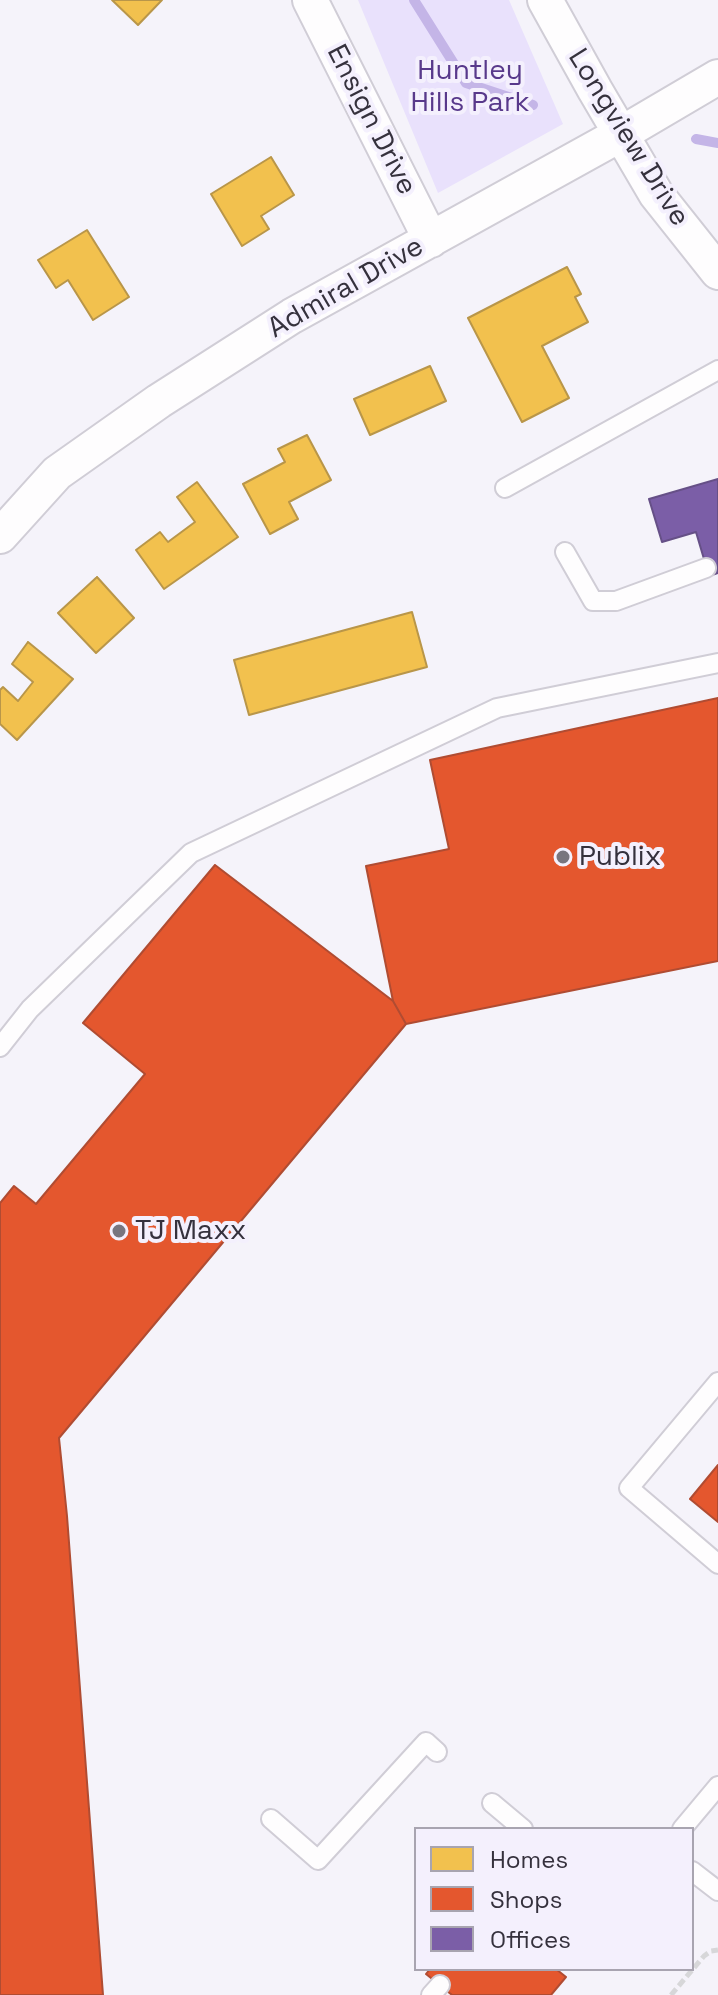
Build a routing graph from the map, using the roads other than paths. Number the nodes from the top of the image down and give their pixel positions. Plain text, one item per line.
1 (310, 0) edge
2 (545, 0) edge
3 (718, 77) edge
4 (621, 134) junction
5 (431, 240) junction
6 (718, 272) edge
7 (718, 370) edge
8 (505, 488) dead end
9 (0, 536) edge
10 (565, 552) dead end
11 (706, 568) dead end
12 (718, 663) edge
13 (0, 1047) edge
14 (718, 1382) edge
15 (718, 1564) edge
16 (437, 1752) dead end
17 (718, 1786) edge
18 (492, 1803) dead end
19 (271, 1819) dead end
20 (521, 1827) edge
21 (684, 1827) edge
22 (694, 1873) edge
23 (718, 1891) edge

1 - 5 street, Ensign Drive
2 - 4 street, Longview Drive
3 - 4 street, Admiral Drive
4 - 5 street, Admiral Drive
4 - 6 street, Longview Drive
5 - 9 street, Admiral Drive
7 - 8 lane
10 - 11 lane
12 - 13 lane
14 - 15 lane
16 - 19 lane
17 - 21 lane
18 - 20 lane
22 - 23 lane

